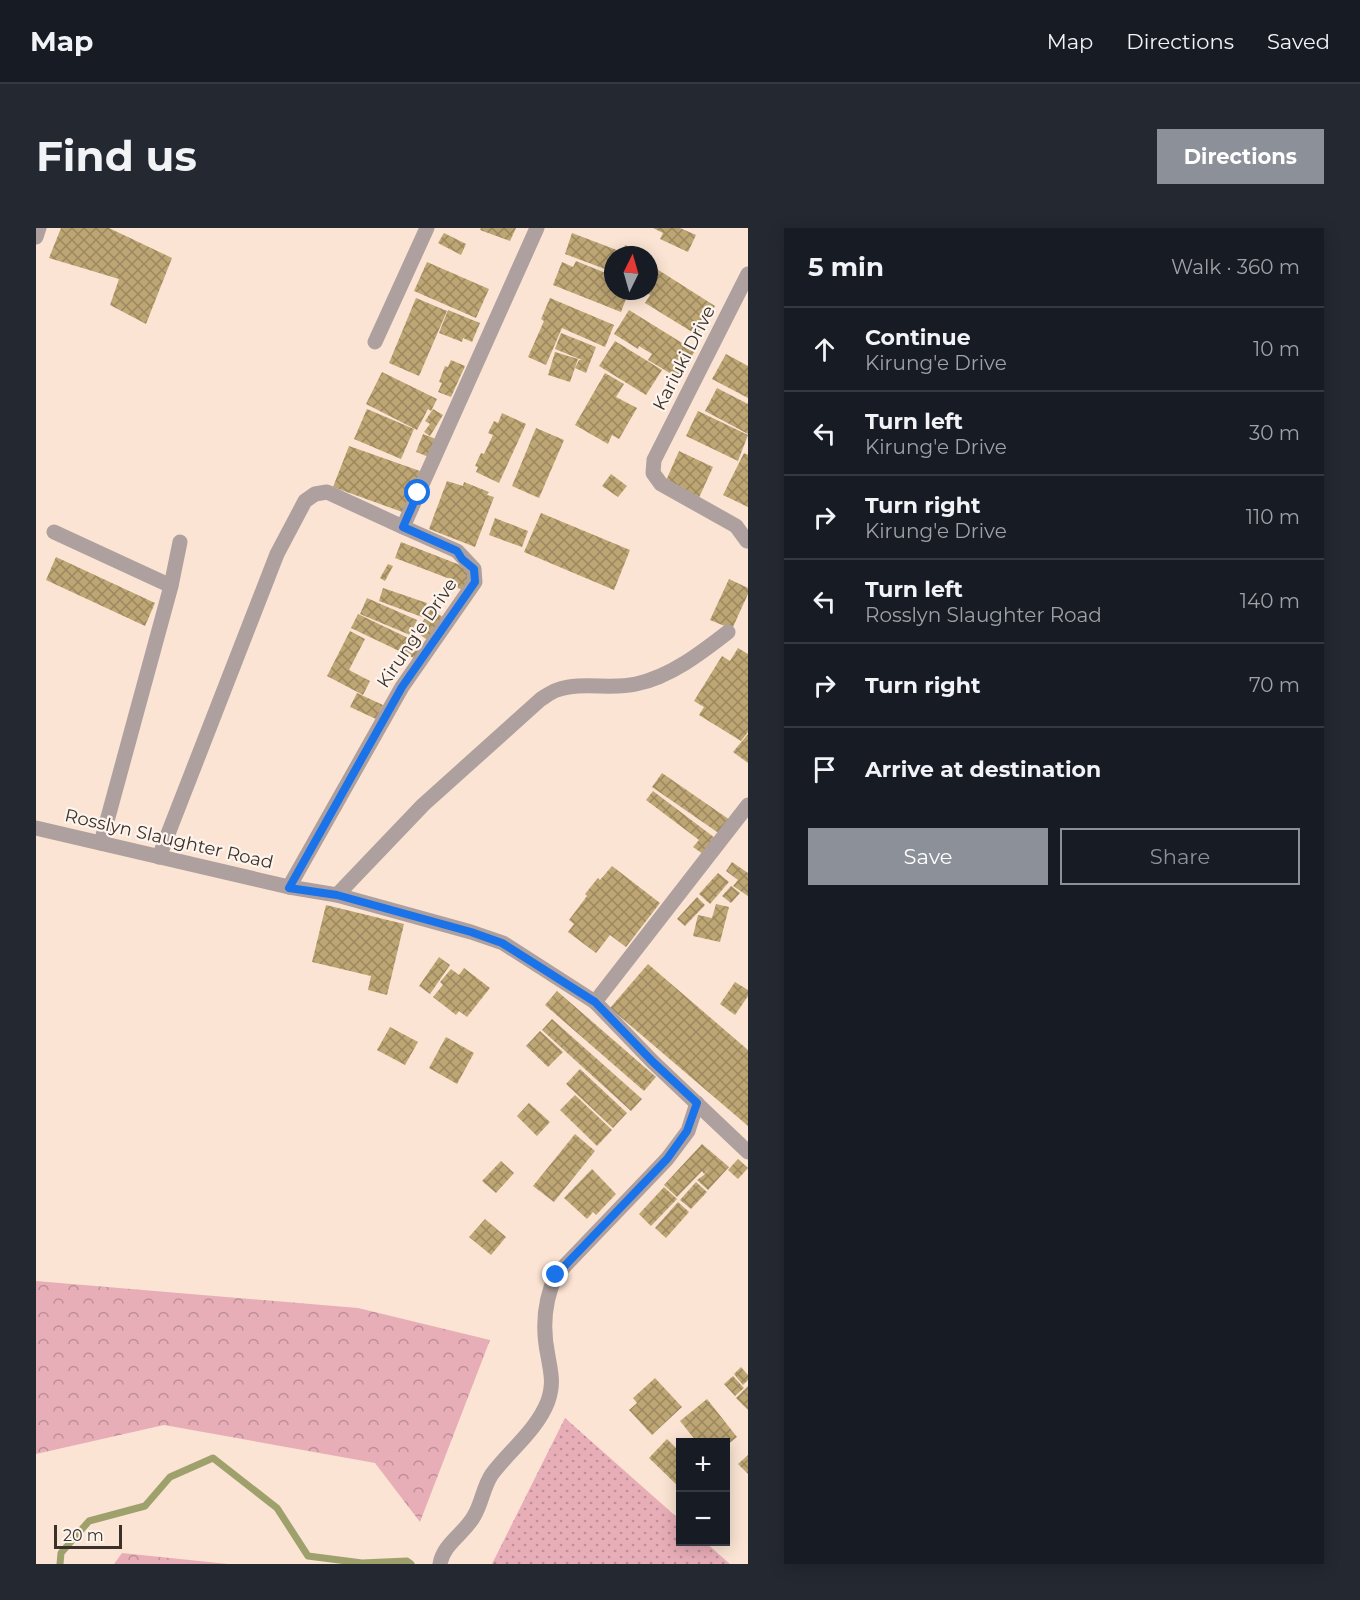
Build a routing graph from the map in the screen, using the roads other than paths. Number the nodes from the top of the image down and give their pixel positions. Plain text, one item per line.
1 (39, 228) edge
2 (427, 228) edge
3 (537, 228) edge
4 (36, 237) edge
5 (748, 274) edge
6 (375, 342) dead end
7 (403, 527) junction
8 (54, 532) dead end
9 (747, 541) edge
10 (180, 542) dead end
11 (171, 586) junction
12 (728, 632) dead end
13 (748, 805) edge
14 (36, 828) edge
15 (100, 843) junction
16 (159, 857) junction
17 (289, 888) junction
18 (337, 895) junction
19 (595, 1002) junction
20 (697, 1103) junction
21 (748, 1152) edge
22 (440, 1564) edge

1 - 4 street
2 - 6 street
3 - 7 street
5 - 9 street, Kariuki Drive
7 - 16 street, Kirung'e Drive
7 - 17 street, Kirung'e Drive
8 - 11 street
10 - 11 street
11 - 15 street
12 - 18 street
13 - 19 street
14 - 15 street, Rosslyn Slaughter Road
15 - 16 street, Rosslyn Slaughter Road
16 - 17 street, Rosslyn Slaughter Road
17 - 18 street, Rosslyn Slaughter Road
18 - 19 street, Rosslyn Slaughter Road
19 - 20 street, Rosslyn Slaughter Road
20 - 21 street, Rosslyn Slaughter Road
20 - 22 street

